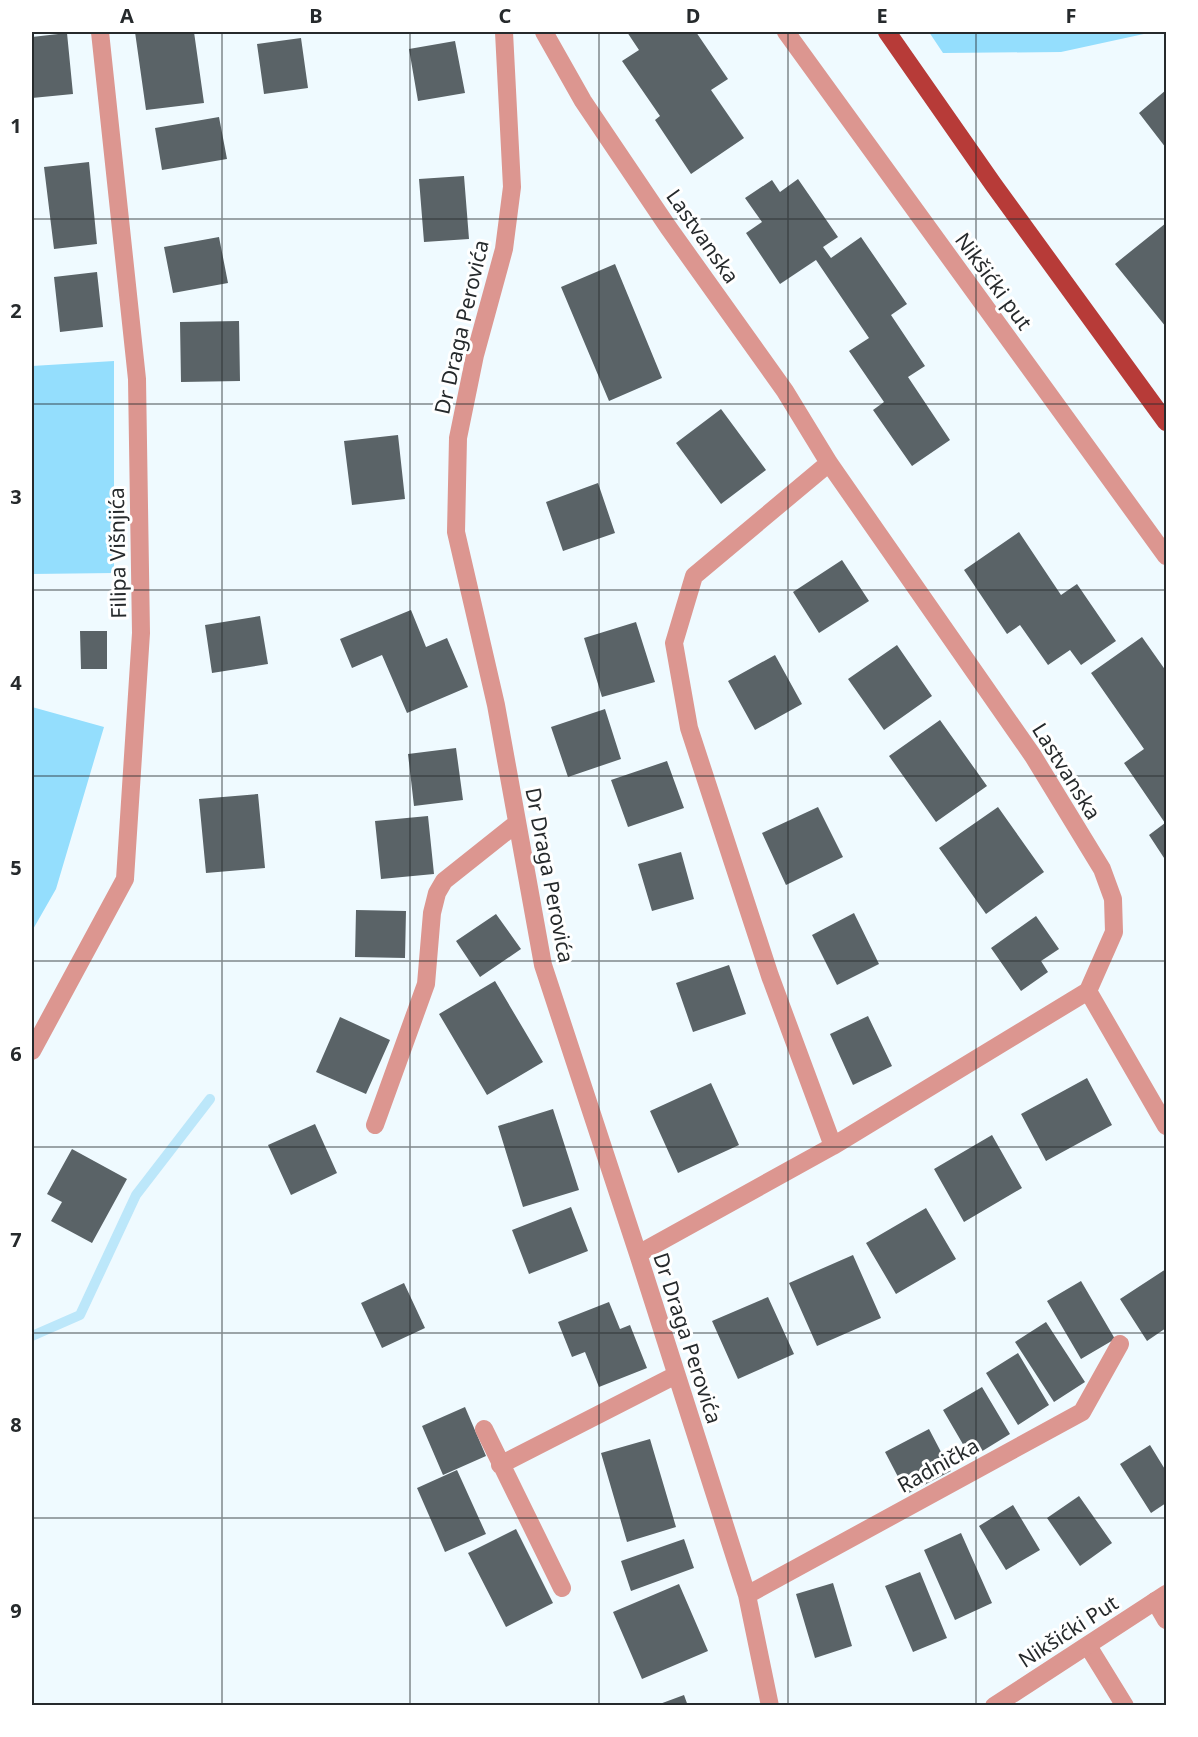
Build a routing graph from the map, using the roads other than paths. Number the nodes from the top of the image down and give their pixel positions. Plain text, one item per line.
1 (100, 32) edge
2 (504, 32) edge
3 (544, 32) edge
4 (786, 32) edge
5 (887, 32) edge
6 (1167, 422) edge
7 (829, 463) junction
8 (1167, 556) edge
9 (517, 823) junction
10 (1088, 991) junction
11 (32, 1051) edge
12 (375, 1125) dead end
13 (1167, 1126) edge
14 (833, 1146) junction
15 (638, 1254) junction
16 (1120, 1344) dead end
17 (676, 1376) junction
18 (484, 1429) dead end
19 (500, 1465) junction
20 (562, 1588) dead end
21 (747, 1595) junction
22 (1161, 1598) edge
23 (1167, 1620) edge
24 (1088, 1646) junction
25 (1018, 1699) edge
26 (770, 1706) edge
27 (994, 1706) edge
28 (1125, 1706) edge

1 - 11 street, Filipa Višnjića
2 - 9 street, Dr Draga Perovića
3 - 7 street, Lastvanska
4 - 8 street, Nikšićki put
5 - 6 main road
7 - 10 street, Lastvanska
7 - 14 street
9 - 12 street
9 - 15 street, Dr Draga Perovića
10 - 13 street
10 - 14 street
14 - 15 street
15 - 17 street, Dr Draga Perovića
16 - 21 street, Radnička
17 - 19 street
17 - 21 street, Dr Draga Perovića
18 - 19 street
19 - 20 street
21 - 26 street, Dr Draga Perovića
22 - 23 street
22 - 24 street, Nikšićki Put
24 - 25 street, Nikšićki Put
24 - 28 street
25 - 27 street, Nikšićki Put

